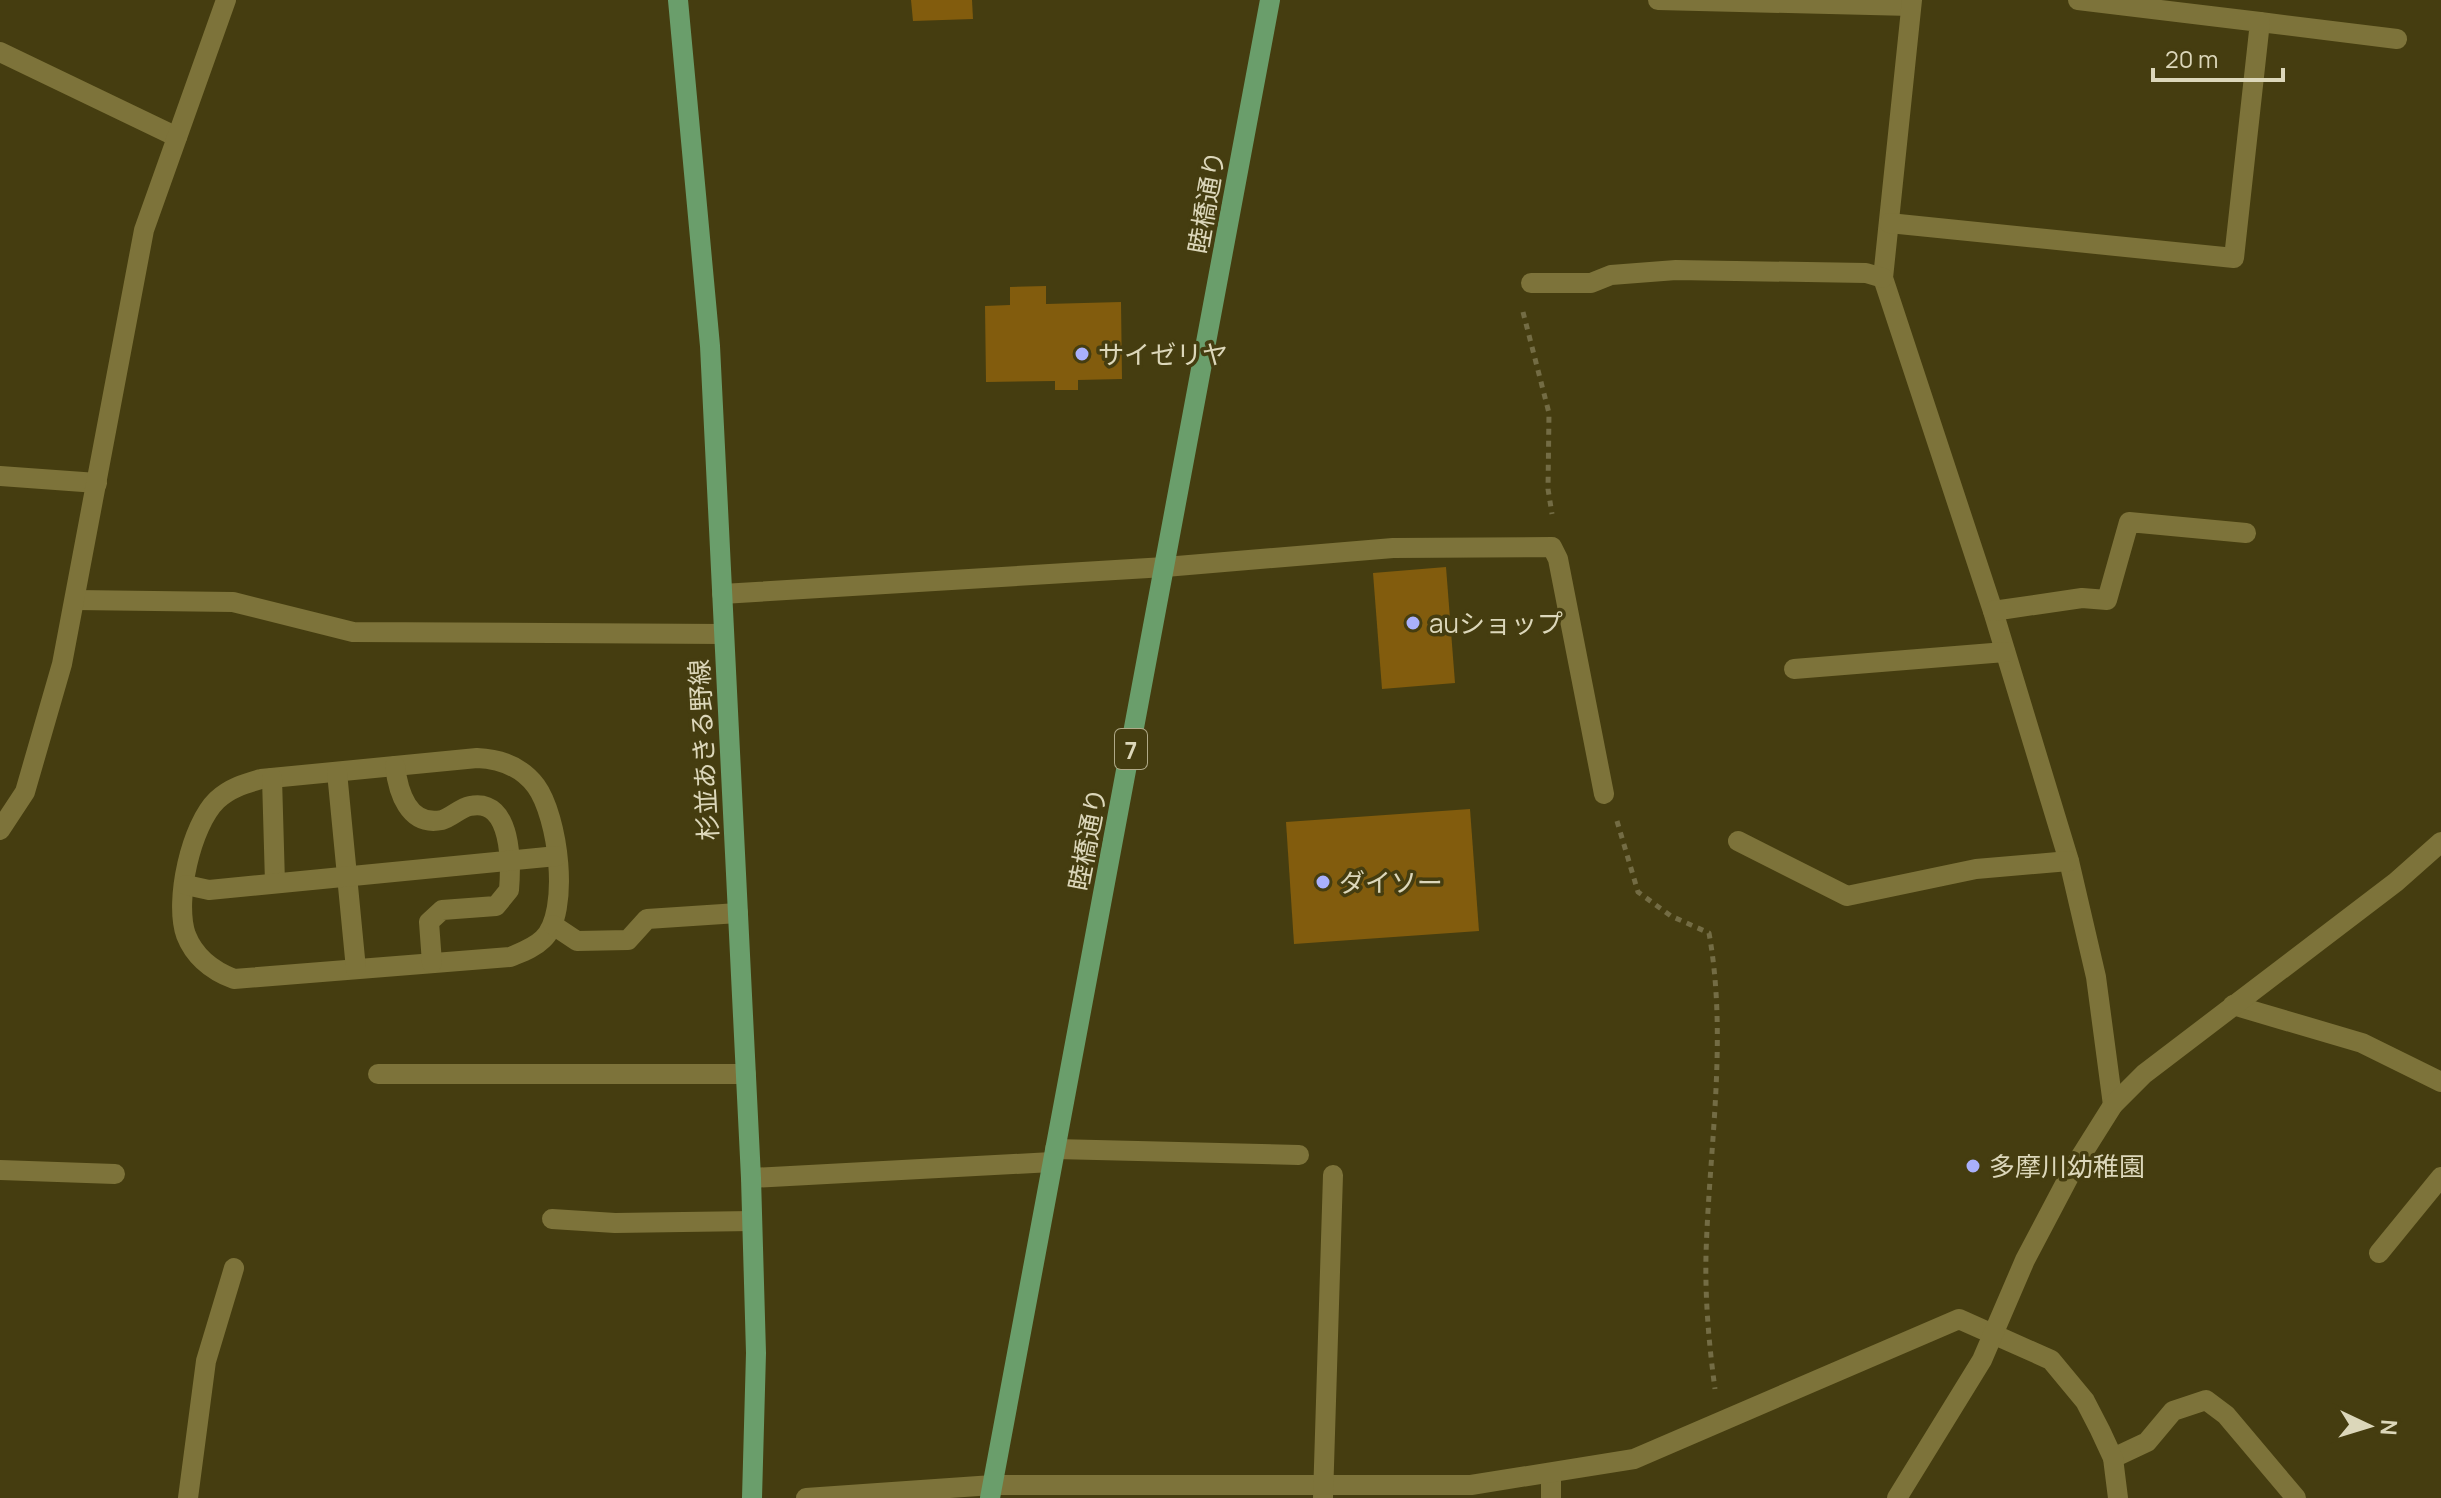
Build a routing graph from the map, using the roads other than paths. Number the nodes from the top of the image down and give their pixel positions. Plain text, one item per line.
1 (226, 0) edge
2 (678, 0) edge
3 (1270, 0) edge
4 (1658, 0) edge
5 (2078, 0) edge
6 (1912, 3) edge
7 (2260, 22) junction
8 (2397, 39) dead end
9 (0, 52) edge
10 (177, 137) junction
11 (1889, 223) junction
12 (1883, 278) junction
13 (1531, 283) road end
14 (0, 476) edge
15 (97, 483) junction
16 (2246, 533) dead end
17 (1165, 567) junction
18 (722, 594) junction
19 (76, 600) junction
20 (1993, 611) junction
21 (723, 634) junction
22 (2005, 652) junction
23 (1794, 669) dead end
24 (395, 766) junction
25 (337, 772) junction
26 (272, 778) junction
27 (1604, 794) road end
28 (0, 830) edge
29 (1738, 841) dead end
30 (2441, 842) edge
31 (557, 856) junction
32 (511, 860) junction
33 (2069, 861) junction
34 (347, 875) junction
35 (275, 883) junction
36 (186, 885) junction
37 (738, 913) junction
38 (553, 925) junction
39 (432, 963) junction
40 (356, 969) junction
41 (2233, 1005) junction
42 (378, 1074) dead end
43 (746, 1074) junction
44 (2441, 1082) edge
45 (2113, 1105) junction
46 (1053, 1155) junction
47 (1299, 1155) dead end
48 (0, 1170) edge
49 (115, 1174) dead end
50 (1333, 1175) dead end
51 (2441, 1177) edge
52 (751, 1178) junction
53 (552, 1219) dead end
54 (752, 1221) junction
55 (2379, 1253) dead end
56 (234, 1268) dead end
57 (1997, 1332) junction
58 (2113, 1458) junction
59 (1551, 1473) junction
60 (991, 1491) edge
61 (1323, 1491) edge
62 (188, 1498) edge
63 (752, 1498) edge
64 (806, 1498) edge
65 (1551, 1498) edge
66 (1897, 1498) edge
67 (2118, 1498) edge
68 (2296, 1498) edge

1 - 10 street
2 - 18 main road, 杉並あきる野線
3 - 17 main road, 睦橋通り / 7
4 - 6 street
5 - 7 street
6 - 11 street
7 - 8 street
7 - 11 street
9 - 10 street
10 - 15 street
11 - 12 street
12 - 13 street
12 - 20 street
14 - 15 street
15 - 19 street
16 - 20 street
17 - 18 street
17 - 27 street
17 - 46 main road, 睦橋通り / 7
18 - 21 main road, 杉並あきる野線
19 - 21 street
19 - 28 street
20 - 22 street
21 - 37 main road, 杉並あきる野線
22 - 23 street
22 - 33 street
24 - 25 street
24 - 31 street
24 - 32 street
25 - 26 street
25 - 34 street
26 - 35 street
26 - 36 street
29 - 33 street
30 - 41 street
31 - 32 street
31 - 38 street
32 - 34 street
32 - 39 street
33 - 45 street
34 - 35 street
34 - 40 street
35 - 36 street
36 - 40 street
37 - 38 street
37 - 43 main road, 杉並あきる野線
38 - 39 street
39 - 40 street
41 - 44 street
41 - 45 street
42 - 43 street
43 - 52 main road, 杉並あきる野線
45 - 57 street
46 - 47 street
46 - 52 street
46 - 60 main road, 睦橋通り / 7
48 - 49 street
50 - 61 street
51 - 55 street
52 - 54 main road, 杉並あきる野線
53 - 54 street
54 - 63 main road, 杉並あきる野線
56 - 62 street
57 - 58 street
57 - 59 street
57 - 66 street
58 - 67 street
58 - 68 street
59 - 61 street
59 - 65 street
60 - 61 street
60 - 64 street

